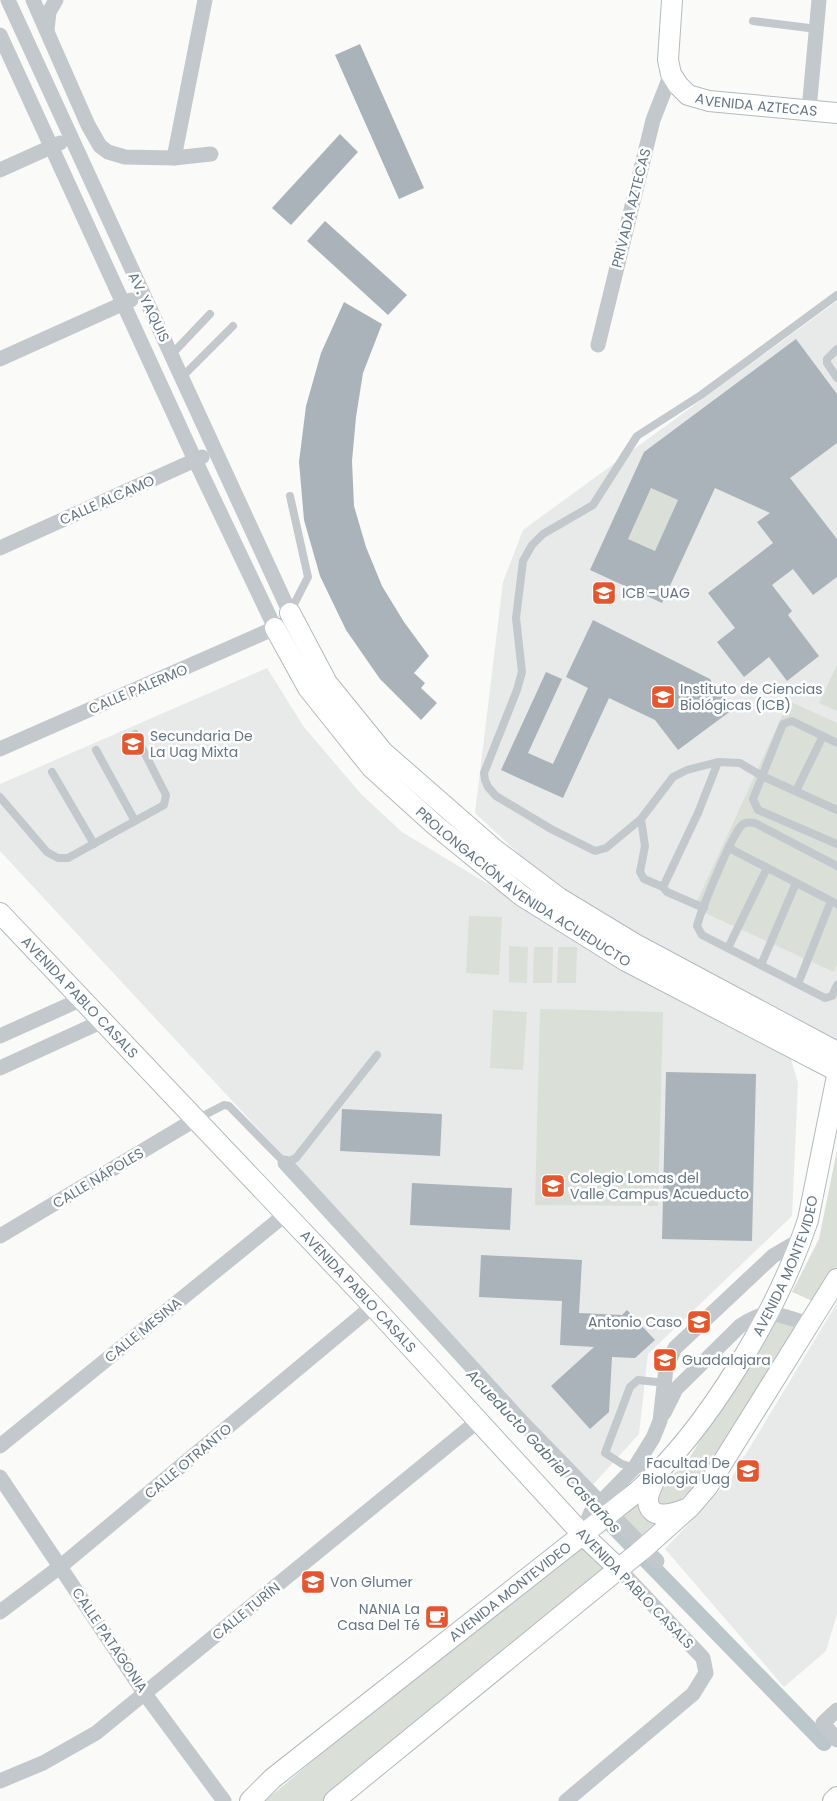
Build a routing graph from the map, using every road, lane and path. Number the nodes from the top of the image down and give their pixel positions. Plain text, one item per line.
1 (8, 0) edge
2 (33, 0) edge
3 (56, 0) edge
4 (205, 0) edge
5 (672, 0) edge
6 (819, 0) edge
7 (753, 21) dead end
8 (817, 29) junction
9 (46, 30) junction
10 (0, 35) edge
11 (671, 74) junction
12 (809, 110) junction
13 (837, 113) edge
14 (71, 138) junction
15 (51, 147) junction
16 (210, 154) dead end
17 (174, 158) junction
18 (0, 170) edge
19 (142, 295) junction
20 (837, 295) edge
21 (123, 303) junction
22 (210, 314) dead end
23 (233, 326) dead end
24 (598, 345) dead end
25 (837, 349) edge
26 (172, 354) junction
27 (0, 359) edge
28 (181, 378) junction
29 (837, 378) edge
30 (215, 451) junction
31 (195, 460) junction
32 (290, 496) dead end
33 (0, 548) edge
34 (290, 613) junction
35 (275, 628) junction
36 (135, 734) dead end
37 (823, 736) junction
38 (837, 743) edge
39 (0, 749) edge
40 (96, 750) dead end
41 (718, 762) junction
42 (52, 772) dead end
43 (762, 776) junction
44 (796, 791) junction
45 (0, 797) edge
46 (837, 800) edge
47 (836, 809) edge
48 (758, 810) junction
49 (641, 819) junction
50 (135, 821) junction
51 (755, 823) junction
52 (94, 844) junction
53 (837, 844) edge
54 (728, 848) junction
55 (837, 866) edge
56 (767, 868) junction
57 (796, 883) junction
58 (663, 887) junction
59 (529, 889) junction
60 (834, 902) edge
61 (0, 905) edge
62 (704, 908) junction
63 (6, 919) edge
64 (728, 948) junction
65 (761, 965) junction
66 (798, 984) junction
67 (837, 985) edge
68 (82, 999) junction
69 (103, 1021) junction
70 (0, 1036) edge
71 (837, 1052) edge
72 (377, 1056) dead end
73 (0, 1068) edge
74 (837, 1071) edge
75 (837, 1076) edge
76 (196, 1119) junction
77 (285, 1163) junction
78 (286, 1214) junction
79 (0, 1236) edge
80 (802, 1239) junction
81 (837, 1279) edge
82 (373, 1306) junction
83 (768, 1312) junction
84 (809, 1324) junction
85 (670, 1386) junction
86 (479, 1420) junction
87 (0, 1446) edge
88 (635, 1467) junction
89 (657, 1474) junction
90 (0, 1477) edge
91 (690, 1507) junction
92 (605, 1508) junction
93 (582, 1534) junction
94 (651, 1554) junction
95 (61, 1566) junction
96 (618, 1568) junction
97 (0, 1612) edge
98 (146, 1694) junction
99 (837, 1710) edge
100 (837, 1740) edge
101 (0, 1781) edge
102 (837, 1797) edge
103 (224, 1801) edge
104 (250, 1801) edge
105 (334, 1801) edge
106 (566, 1801) edge
107 (833, 1801) edge

1 - 14 street, AV. YAQUIS
2 - 9 street
3 - 9 street
4 - 17 street
5 - 11 street
6 - 8 street
7 - 8 lane
8 - 12 street
9 - 17 street
10 - 15 street, AV. YAQUIS
11 - 12 street, AVENIDA AZTECAS
11 - 24 street, PRIVADA AZTECAS
12 - 13 street, AVENIDA AZTECAS
14 - 15 street
14 - 19 street, AV. YAQUIS
15 - 18 street
15 - 21 street, AV. YAQUIS
16 - 17 street
19 - 21 street
19 - 26 street, AV. YAQUIS
20 - 49 lane
21 - 27 street
21 - 31 street, AV. YAQUIS
22 - 26 lane
23 - 28 lane
25 - 29 lane
26 - 28 street, AV. YAQUIS
28 - 30 street, AV. YAQUIS
30 - 31 street, CALLE ALCAMO
30 - 34 street, AV. YAQUIS
31 - 33 street, CALLE ALCAMO
31 - 35 street, AV. YAQUIS
32 - 34 lane
34 - 59 street, PROLONGACIÓN AVENIDA ACUEDUCTO
35 - 39 street, CALLE PALERMO
35 - 59 street, PROLONGACIÓN AVENIDA ACUEDUCTO
36 - 50 lane
37 - 38 lane
37 - 43 lane
37 - 44 lane
40 - 50 lane
41 - 43 lane
41 - 49 lane
41 - 58 lane
42 - 52 lane
43 - 44 lane
43 - 48 lane
44 - 47 lane
45 - 52 lane
46 - 47 lane
48 - 51 lane
48 - 53 lane
49 - 58 lane
50 - 52 lane
51 - 54 lane
51 - 55 lane
54 - 56 lane
54 - 62 lane
56 - 57 lane
56 - 64 lane
57 - 60 lane
57 - 65 lane
58 - 62 lane
59 - 71 street, PROLONGACIÓN AVENIDA ACUEDUCTO
59 - 74 street, PROLONGACIÓN AVENIDA ACUEDUCTO
60 - 66 lane
61 - 63 street, AVENIDA PABLO CASALS
62 - 64 lane
63 - 68 street, AVENIDA PABLO CASALS
64 - 65 lane
65 - 66 lane
66 - 67 lane
68 - 69 street, AVENIDA PABLO CASALS
68 - 70 street
69 - 73 street
69 - 76 street, AVENIDA PABLO CASALS
72 - 77 lane
75 - 80 street, AVENIDA MONTEVIDEO
76 - 77 lane
76 - 78 street, AVENIDA PABLO CASALS
76 - 79 street, CALLE NÁPOLES
77 - 92 street
78 - 82 street, AVENIDA PABLO CASALS
78 - 87 street, CALLE MESINA
80 - 83 street, AVENIDA MONTEVIDEO
80 - 85 street
81 - 84 street
82 - 86 street, AVENIDA PABLO CASALS
82 - 95 street, CALLE OTRANTO
83 - 84 street
83 - 85 street
83 - 89 street, AVENIDA MONTEVIDEO
84 - 91 street
85 - 88 street
85 - 88 lane
86 - 93 street, AVENIDA PABLO CASALS
86 - 98 street, CALLE TURÍN
88 - 89 lane
88 - 92 street
89 - 91 street
89 - 92 street, AVENIDA MONTEVIDEO
90 - 95 street, CALLE PATAGONIA
91 - 94 street
92 - 93 street, AVENIDA MONTEVIDEO
92 - 94 street
93 - 96 street, AVENIDA PABLO CASALS
93 - 104 street, AVENIDA MONTEVIDEO
94 - 96 street
95 - 97 street, CALLE OTRANTO
95 - 98 street, CALLE PATAGONIA
96 - 105 street
96 - 106 street, AVENIDA PABLO CASALS
98 - 101 street, CALLE TURÍN
98 - 103 street, CALLE PATAGONIA
99 - 100 street
102 - 107 street

